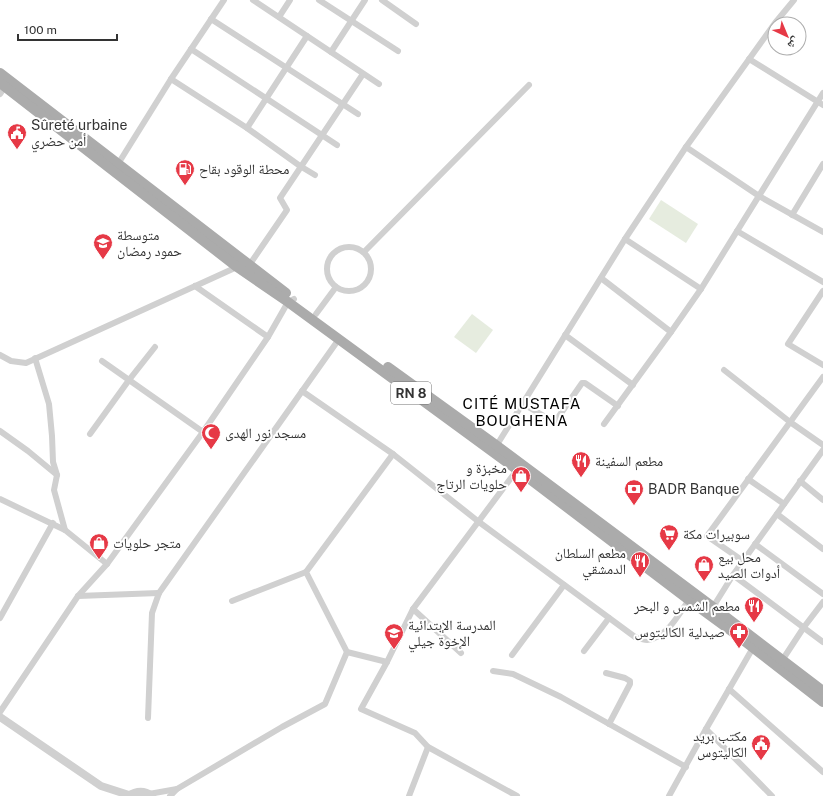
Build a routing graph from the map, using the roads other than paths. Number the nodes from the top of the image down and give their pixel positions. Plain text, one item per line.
1 (224, 0) edge
2 (253, 0) edge
3 (290, 0) edge
4 (319, 0) edge
5 (365, 0) edge
6 (382, 0) edge
7 (794, 0) edge
8 (279, 17) junction
9 (211, 19) junction
10 (351, 21) junction
11 (416, 24) dead end
12 (307, 36) junction
13 (191, 49) junction
14 (398, 51) dead end
15 (331, 52) junction
16 (749, 59) junction
17 (286, 67) junction
18 (0, 73) edge
19 (363, 74) junction
20 (171, 79) junction
21 (379, 84) dead end
22 (529, 85) dead end
23 (4, 86) edge
24 (823, 93) edge
25 (266, 99) junction
26 (343, 104) junction
27 (820, 104) edge
28 (358, 114) dead end
29 (246, 128) junction
30 (322, 136) junction
31 (337, 145) dead end
32 (686, 147) junction
33 (118, 164) junction
34 (823, 164) edge
35 (300, 166) junction
36 (315, 175) dead end
37 (759, 196) junction
38 (792, 215) junction
39 (737, 230) junction
40 (823, 232) edge
41 (625, 239) junction
42 (364, 252) junction
43 (250, 264) junction
44 (237, 267) junction
45 (601, 278) junction
46 (823, 282) edge
47 (195, 286) junction
48 (336, 286) junction
49 (701, 289) junction
50 (823, 291) edge
51 (291, 300) junction
52 (316, 314) junction
53 (672, 332) junction
54 (565, 335) junction
55 (268, 337) junction
56 (339, 339) junction
57 (155, 347) dead end
58 (0, 355) edge
59 (35, 358) junction
60 (102, 361) dead end
61 (823, 365) edge
62 (724, 370) dead end
63 (823, 377) edge
64 (129, 380) junction
65 (633, 385) junction
66 (302, 391) junction
67 (523, 404) junction
68 (618, 406) junction
69 (790, 422) junction
70 (604, 424) dead end
71 (0, 431) edge
72 (203, 432) junction
73 (90, 434) dead end
74 (823, 446) edge
75 (494, 449) junction
76 (822, 453) edge
77 (393, 454) junction
78 (517, 470) junction
79 (57, 475) junction
80 (748, 479) junction
81 (800, 481) junction
82 (0, 499) edge
83 (823, 500) edge
84 (784, 504) junction
85 (777, 514) junction
86 (479, 522) junction
87 (53, 523) junction
88 (65, 530) junction
89 (755, 544) junction
90 (823, 549) edge
91 (744, 561) junction
92 (107, 564) junction
93 (306, 572) junction
94 (733, 575) junction
95 (564, 585) junction
96 (158, 593) junction
97 (823, 594) edge
98 (78, 596) junction
99 (689, 600) junction
100 (232, 601) dead end
101 (823, 602) edge
102 (713, 607) junction
103 (413, 609) junction
104 (0, 618) edge
105 (609, 618) junction
106 (804, 627) junction
107 (823, 642) edge
108 (755, 644) junction
109 (584, 651) dead end
110 (347, 652) junction
111 (460, 653) dead end
112 (512, 655) dead end
113 (783, 658) junction
114 (386, 662) junction
115 (493, 671) dead end
116 (606, 673) dead end
117 (729, 689) junction
118 (823, 691) edge
119 (823, 702) edge
120 (0, 712) edge
121 (0, 717) edge
122 (148, 718) dead end
123 (609, 724) junction
124 (706, 729) junction
125 (428, 747) junction
126 (686, 766) junction
127 (823, 772) edge
128 (101, 786) junction
129 (177, 789) junction
130 (128, 795) edge
131 (151, 795) edge
132 (109, 796) edge
133 (170, 796) edge
134 (409, 796) edge
135 (517, 796) edge
136 (670, 796) edge
137 (772, 796) edge

1 - 9 street
2 - 8 street
3 - 8 street
4 - 10 street
5 - 10 street
6 - 11 street
7 - 16 street
8 - 12 street
9 - 13 street
9 - 17 street
10 - 14 street
10 - 15 street
12 - 15 street
12 - 17 street
13 - 20 street
13 - 25 street
15 - 19 street
16 - 27 street
16 - 32 street
17 - 25 street
17 - 26 street
18 - 23 main road, RN 8
19 - 21 street
19 - 26 street
20 - 29 street
20 - 33 street
22 - 42 street
23 - 33 main road, RN 8
23 - 44 main road, RN 8
24 - 27 street
25 - 29 street
25 - 30 street
26 - 28 street
26 - 30 street
27 - 37 street
29 - 35 street
30 - 31 street
30 - 35 street
32 - 37 street
32 - 41 street
33 - 43 main road, RN 8
34 - 38 street
35 - 36 street
35 - 43 street
37 - 38 street
37 - 39 street
38 - 40 street
39 - 46 street
39 - 49 street
41 - 45 street
41 - 49 street
42 - 48 street
42 - 48 street
43 - 51 main road, RN 8
44 - 47 street
44 - 51 main road, RN 8
45 - 53 street
45 - 54 street
47 - 55 street
47 - 59 street
48 - 52 street
49 - 53 street
50 - 61 street
51 - 52 main road, RN 8
51 - 55 street
51 - 56 main road, RN 8
52 - 75 main road, RN 8
53 - 65 street
54 - 65 street
54 - 67 street
55 - 72 street
56 - 66 street
56 - 75 main road, RN 8
57 - 64 street
58 - 59 street
59 - 79 street
60 - 64 street
62 - 69 street
63 - 69 street
64 - 72 street
64 - 73 street
65 - 68 street
66 - 77 street
66 - 96 street
67 - 68 street
67 - 75 street
68 - 70 street
69 - 74 street
69 - 80 street
71 - 79 street
72 - 92 street
75 - 78 main road, RN 8
75 - 102 main road, RN 8
76 - 81 street
77 - 86 street
77 - 93 street
78 - 86 street
78 - 99 main road, RN 8
79 - 88 street
80 - 84 street
80 - 91 street
81 - 83 street
81 - 84 street
82 - 87 street
84 - 85 street
85 - 89 street
85 - 90 street
86 - 95 street
86 - 103 street
87 - 88 street
87 - 104 street
88 - 92 street
89 - 91 street
89 - 97 street
91 - 94 street
92 - 98 street
93 - 100 street
93 - 110 street
94 - 102 street
94 - 106 street
95 - 105 street
95 - 112 street
96 - 98 street
96 - 122 street
98 - 120 street
99 - 105 street
99 - 108 main road, RN 8
101 - 106 street
102 - 108 main road, RN 8
103 - 111 street
103 - 114 street
105 - 109 street
106 - 107 street
106 - 113 street
108 - 113 main road, RN 8
108 - 117 street
108 - 119 main road, RN 8
110 - 114 street
110 - 129 street
113 - 118 main road, RN 8
114 - 125 street
115 - 123 street
116 - 123 street
117 - 124 street
117 - 127 street
121 - 128 street
123 - 126 street
124 - 126 street
124 - 137 street
125 - 134 street
125 - 135 street
126 - 136 street
128 - 130 street
128 - 132 street
129 - 131 street
129 - 133 street
130 - 131 street

